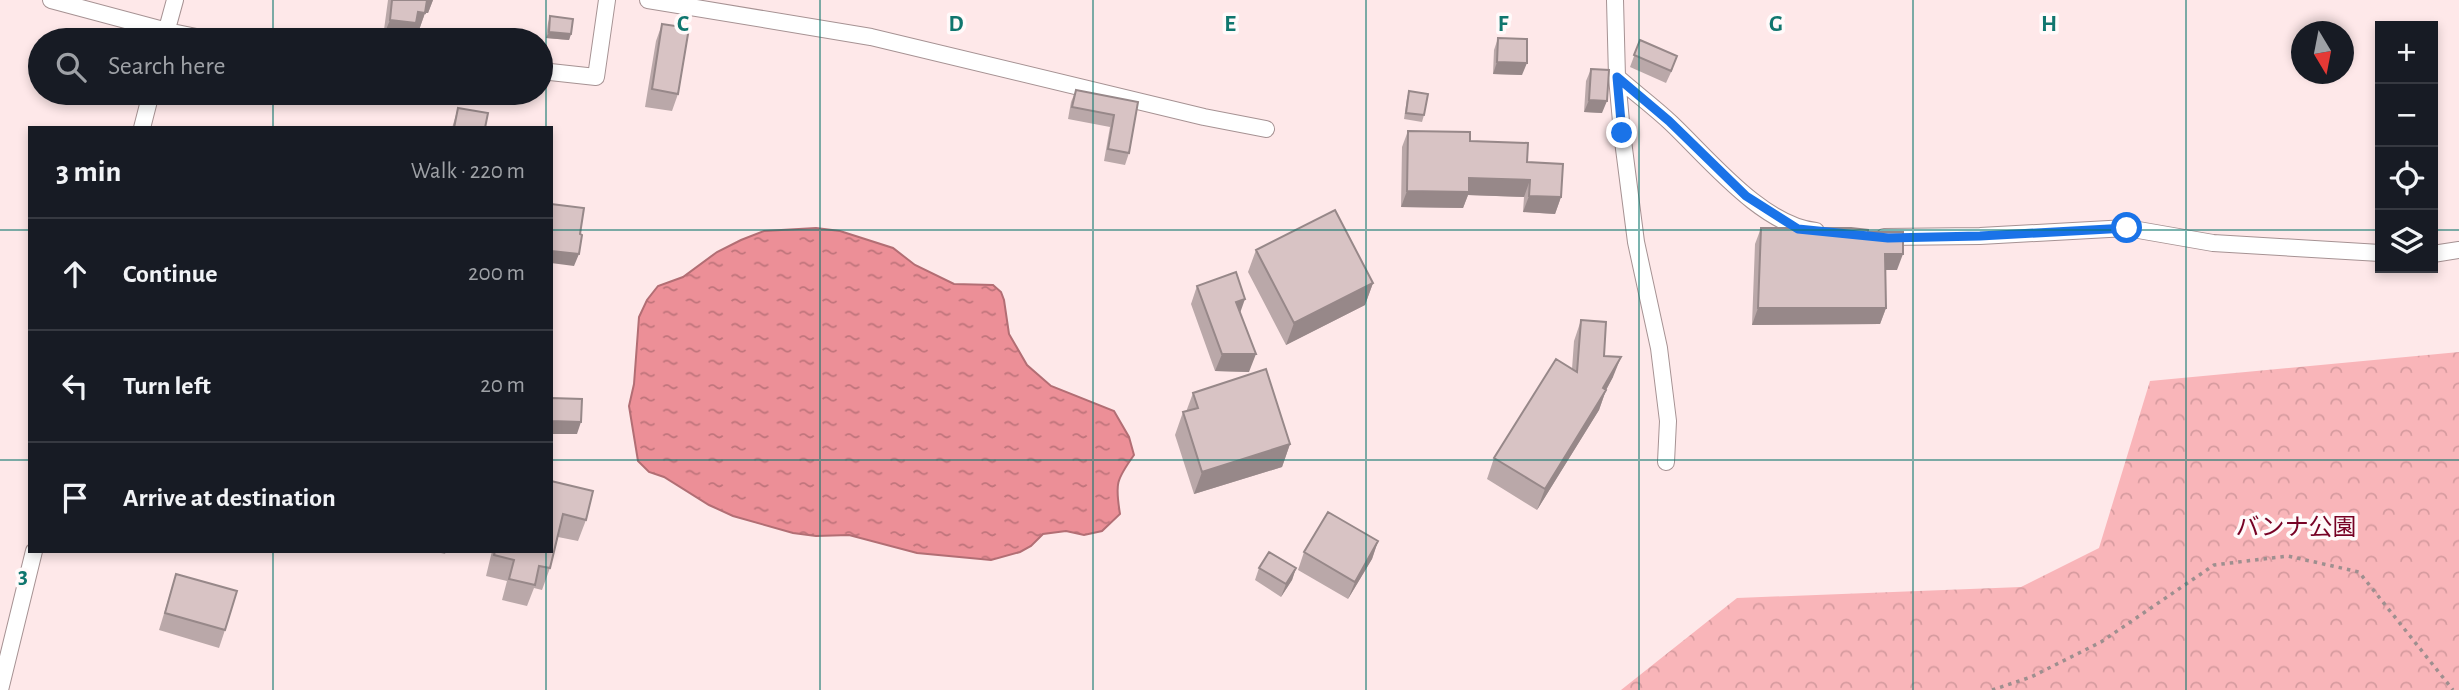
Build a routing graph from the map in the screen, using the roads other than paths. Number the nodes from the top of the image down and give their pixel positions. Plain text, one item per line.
1 (51, 0) edge
2 (175, 0) edge
3 (607, 0) edge
4 (648, 0) edge
5 (1615, 0) edge
6 (140, 28) edge
7 (168, 28) edge
8 (553, 72) edge
9 (1617, 77) junction
10 (148, 105) edge
11 (143, 126) edge
12 (1266, 130) dead end
13 (1836, 233) edge
14 (1863, 235) edge
15 (2459, 250) edge
16 (2375, 253) edge
17 (2438, 253) edge
18 (1666, 462) dead end
19 (33, 553) edge
20 (0, 614) edge
21 (17, 618) junction
22 (0, 690) edge

1 - 6 street
2 - 7 street
3 - 8 street
4 - 12 street
5 - 9 street
9 - 13 street
9 - 18 street
10 - 11 street
14 - 16 street
15 - 17 street
19 - 21 street
20 - 21 street
21 - 22 street

